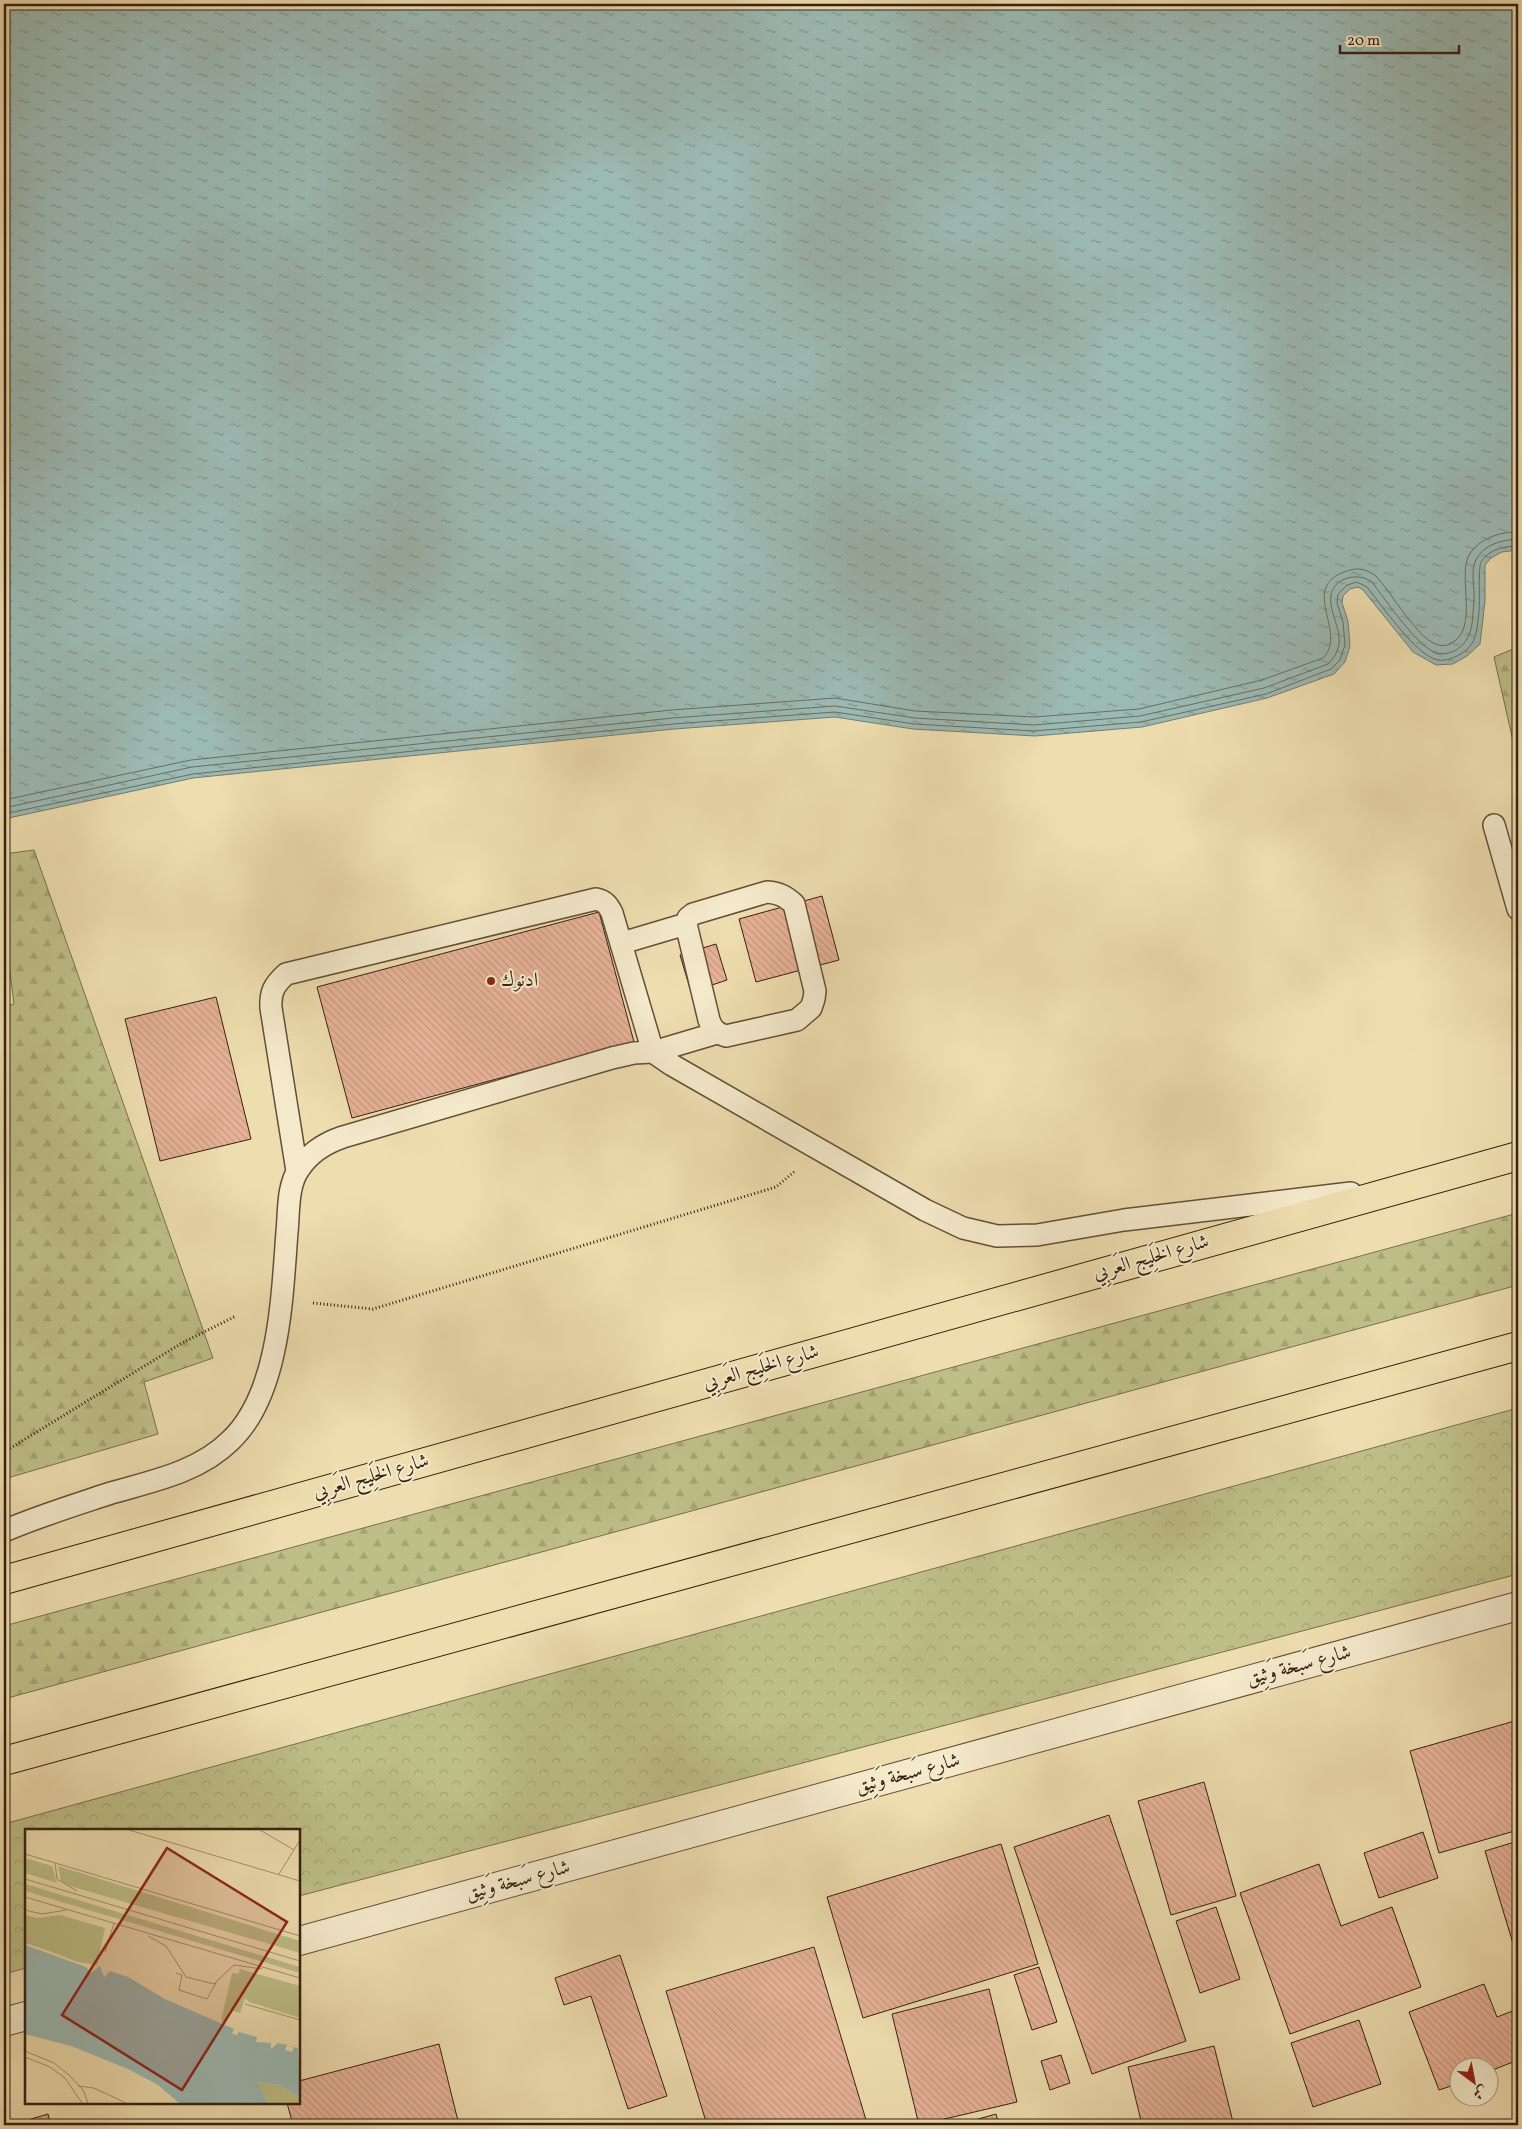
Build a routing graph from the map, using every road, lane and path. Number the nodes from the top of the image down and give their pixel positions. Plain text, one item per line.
1 (1494, 825) dead end
2 (1518, 910) edge
3 (686, 924) junction
4 (622, 942) junction
5 (718, 1034) junction
6 (653, 1052) junction
7 (1518, 1156) edge
8 (796, 1169) dead end
9 (298, 1171) junction
10 (1406, 1187) junction
11 (309, 1302) dead end
12 (236, 1316) dead end
13 (1518, 1346) edge
14 (4, 1452) edge
15 (4, 1531) edge
16 (4, 1580) edge
17 (1518, 1606) edge
18 (4, 1761) edge
19 (300, 1941) edge
20 (25, 2016) edge
21 (4, 2022) edge

1 - 2 lane
3 - 4 lane
3 - 5 lane
3 - 5 lane
4 - 6 lane
4 - 9 lane
5 - 6 lane
6 - 9 lane
6 - 10 lane
7 - 10 highway, شارع الخَلِيج العَربِي
8 - 11 path
9 - 15 lane
10 - 16 highway, شارع الخَلِيج العَربِي
12 - 14 path
13 - 18 highway
17 - 19 street, شارع سَبخة وَثِيق
20 - 21 street

